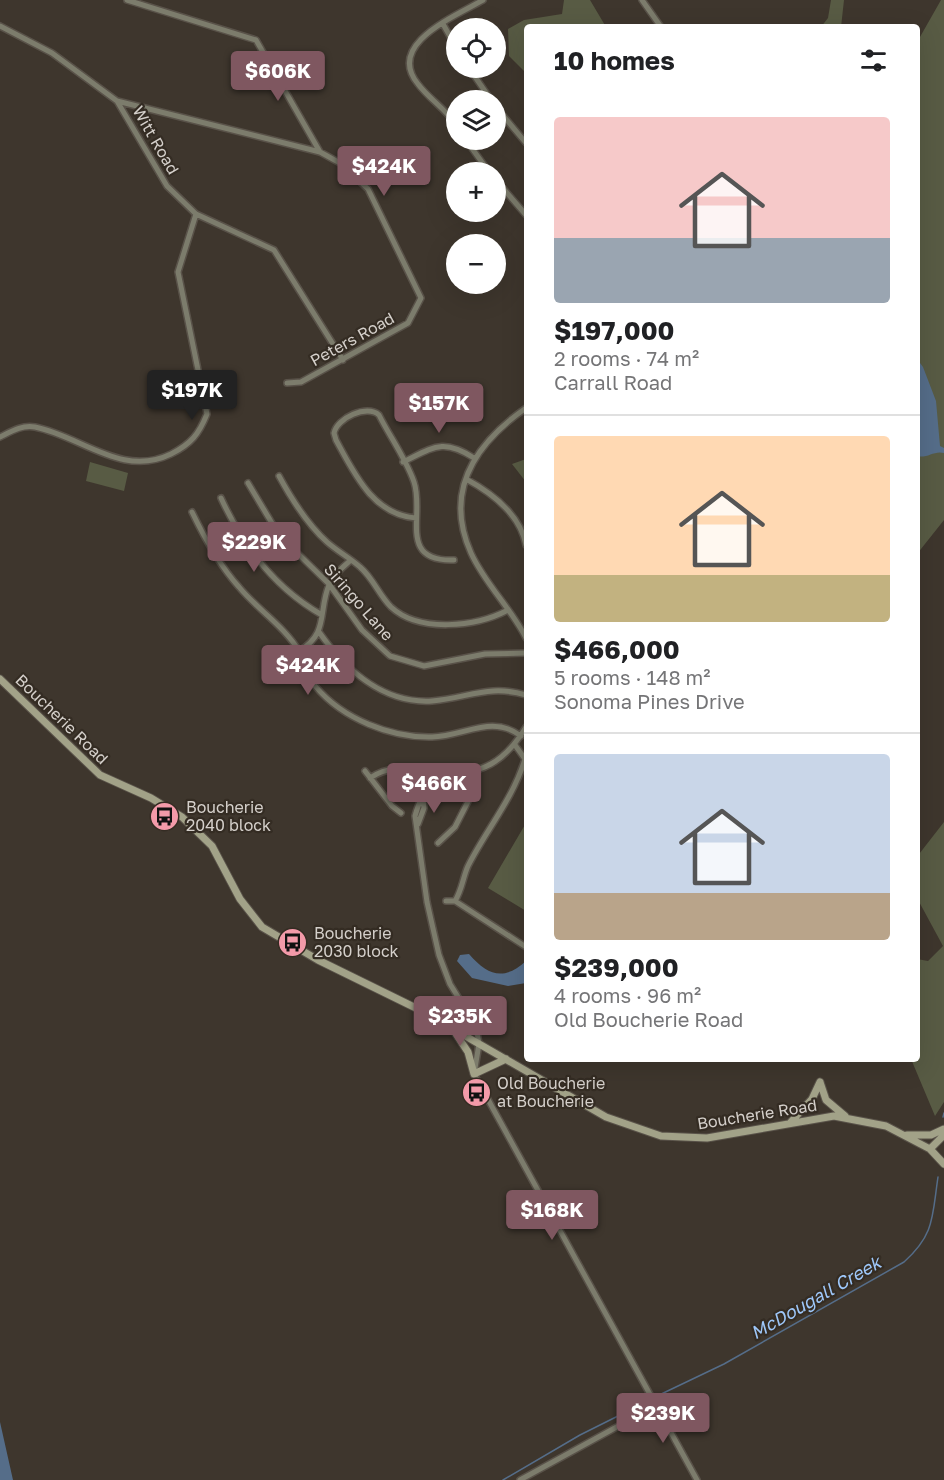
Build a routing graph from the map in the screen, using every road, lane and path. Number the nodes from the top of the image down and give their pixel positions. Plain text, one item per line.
1 (128, 0) edge
2 (483, 0) edge
3 (642, 0) edge
4 (443, 24) junction
5 (659, 24) edge
6 (0, 26) edge
7 (446, 29) edge
8 (117, 101) junction
9 (446, 113) edge
10 (506, 119) edge
11 (524, 141) edge
12 (320, 152) junction
13 (506, 192) edge
14 (524, 213) edge
15 (196, 214) junction
16 (343, 360) junction
17 (287, 383) dead end
18 (524, 410) edge
19 (0, 437) edge
20 (474, 458) junction
21 (403, 462) junction
22 (279, 476) dead end
23 (466, 479) junction
24 (248, 483) dead end
25 (221, 498) dead end
26 (192, 512) dead end
27 (416, 518) junction
28 (524, 531) edge
29 (351, 560) junction
30 (454, 560) dead end
31 (329, 584) junction
32 (508, 610) junction
33 (322, 615) junction
34 (319, 632) junction
35 (524, 635) edge
36 (299, 651) junction
37 (524, 653) edge
38 (0, 679) edge
39 (524, 694) edge
40 (524, 731) edge
41 (521, 736) junction
42 (515, 745) junction
43 (524, 758) edge
44 (524, 762) edge
45 (365, 771) dead end
46 (474, 771) junction
47 (370, 778) junction
48 (430, 786) junction
49 (401, 813) dead end
50 (438, 843) dead end
51 (446, 901) dead end
52 (455, 901) junction
53 (524, 946) edge
54 (467, 1011) junction
55 (453, 1029) junction
56 (479, 1044) junction
57 (506, 1059) junction
58 (474, 1074) junction
59 (847, 1118) junction
60 (790, 1123) junction
61 (944, 1129) edge
62 (944, 1135) edge
63 (905, 1136) junction
64 (930, 1149) junction
65 (944, 1164) edge
66 (655, 1406) junction
67 (520, 1480) edge
68 (697, 1480) edge

1 - 12 street
2 - 4 street
3 - 5 street
4 - 7 street
4 - 9 street
6 - 8 street, Witt Road
8 - 12 street, Peters Road
8 - 15 street, Witt Road
10 - 11 street
12 - 16 street, Peters Road
13 - 14 street
15 - 16 street, Witt Road
15 - 19 street
16 - 17 street, Peters Road
18 - 20 street
20 - 21 street
20 - 23 street
21 - 27 street
21 - 27 street
22 - 29 street
23 - 28 street
23 - 32 street
24 - 31 street, Siringo Lane
25 - 33 street
26 - 36 street
27 - 30 street
29 - 31 street
29 - 32 street
31 - 33 street
31 - 37 street, Siringo Lane
32 - 35 street
33 - 34 street
34 - 36 street
34 - 39 street
36 - 41 street
38 - 55 main road, Boucherie Road
40 - 41 street
41 - 42 street
42 - 43 street
42 - 46 street
44 - 52 street
45 - 47 street
46 - 48 street
46 - 50 street
47 - 48 street
47 - 49 street
48 - 54 street
51 - 52 street
52 - 53 street
54 - 55 main road
54 - 56 street
55 - 56 main road, Boucherie Road
55 - 58 main road
56 - 57 main road, Boucherie Road
56 - 58 street
57 - 58 main road
57 - 60 main road, Boucherie Road
58 - 66 street
59 - 60 main road, Boucherie Road
59 - 60 main road
59 - 63 main road, Boucherie Road
61 - 63 main road
62 - 64 main road
63 - 64 main road, Boucherie Road
64 - 65 main road, Boucherie Road
66 - 67 street
66 - 68 street

